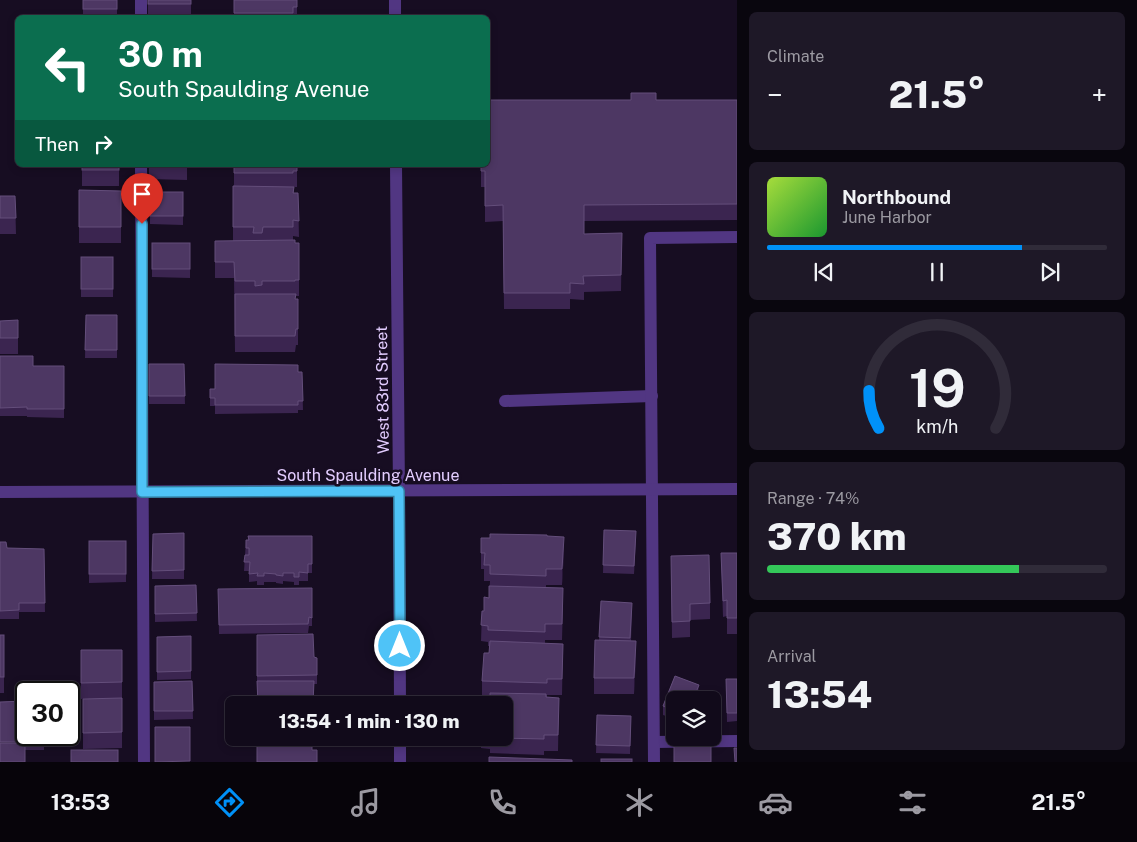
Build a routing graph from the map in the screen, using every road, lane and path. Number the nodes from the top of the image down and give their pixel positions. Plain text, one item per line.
1 (141, 0) edge
2 (395, 0) edge
3 (141, 15) edge
4 (395, 15) edge
5 (141, 167) edge
6 (396, 167) edge
7 (737, 237) edge
8 (652, 396) junction
9 (505, 401) dead end
10 (737, 489) edge
11 (653, 490) junction
12 (399, 491) junction
13 (0, 492) edge
14 (142, 492) junction
15 (400, 696) edge
16 (654, 742) junction
17 (737, 742) edge
18 (400, 746) edge
19 (144, 762) edge
20 (400, 762) edge
21 (654, 762) edge

1 - 3 street
2 - 4 street
5 - 14 street
6 - 12 street, West 83rd Street
7 - 8 street
8 - 9 street
8 - 11 street
10 - 11 street, South Spaulding Avenue
11 - 12 street, South Spaulding Avenue
11 - 16 street
12 - 14 street, South Spaulding Avenue
12 - 15 street, West 83rd Street
13 - 14 street, South Spaulding Avenue
14 - 19 street
16 - 17 street
16 - 21 street
18 - 20 street

